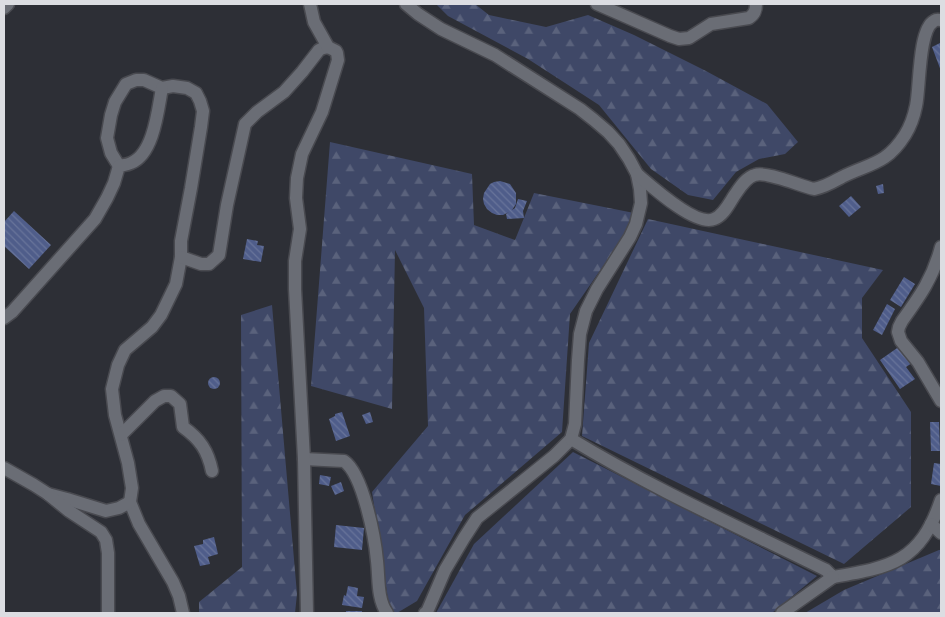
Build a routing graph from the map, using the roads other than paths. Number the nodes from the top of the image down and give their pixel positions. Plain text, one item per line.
1 (8, 4) edge
2 (310, 4) edge
3 (406, 4) edge
4 (597, 4) edge
5 (756, 4) edge
6 (4, 8) edge
7 (622, 9) edge
8 (941, 20) edge
9 (328, 47) junction
10 (162, 88) junction
11 (119, 166) junction
12 (637, 174) junction
13 (941, 247) edge
14 (181, 257) junction
15 (4, 318) edge
16 (941, 401) edge
17 (121, 435) junction
18 (571, 440) junction
19 (304, 459) junction
20 (4, 468) edge
21 (212, 471) dead end
22 (48, 494) junction
23 (941, 500) edge
24 (130, 502) junction
25 (936, 528) edge
26 (833, 577) junction
27 (108, 613) edge
28 (183, 613) edge
29 (306, 613) edge
30 (388, 613) edge
31 (425, 613) edge
32 (782, 613) edge

1 - 6 street
2 - 9 street
3 - 12 street
4 - 7 street
5 - 7 street
8 - 12 street
9 - 14 street
9 - 19 street
10 - 11 street
10 - 11 street
10 - 14 street
11 - 15 street
12 - 18 street
13 - 16 street
14 - 17 street
17 - 21 street
17 - 24 street
18 - 26 street
18 - 31 street
19 - 29 street
19 - 30 street
20 - 22 street
22 - 24 street
22 - 27 street
23 - 25 street
24 - 28 street
25 - 26 street
26 - 32 street

